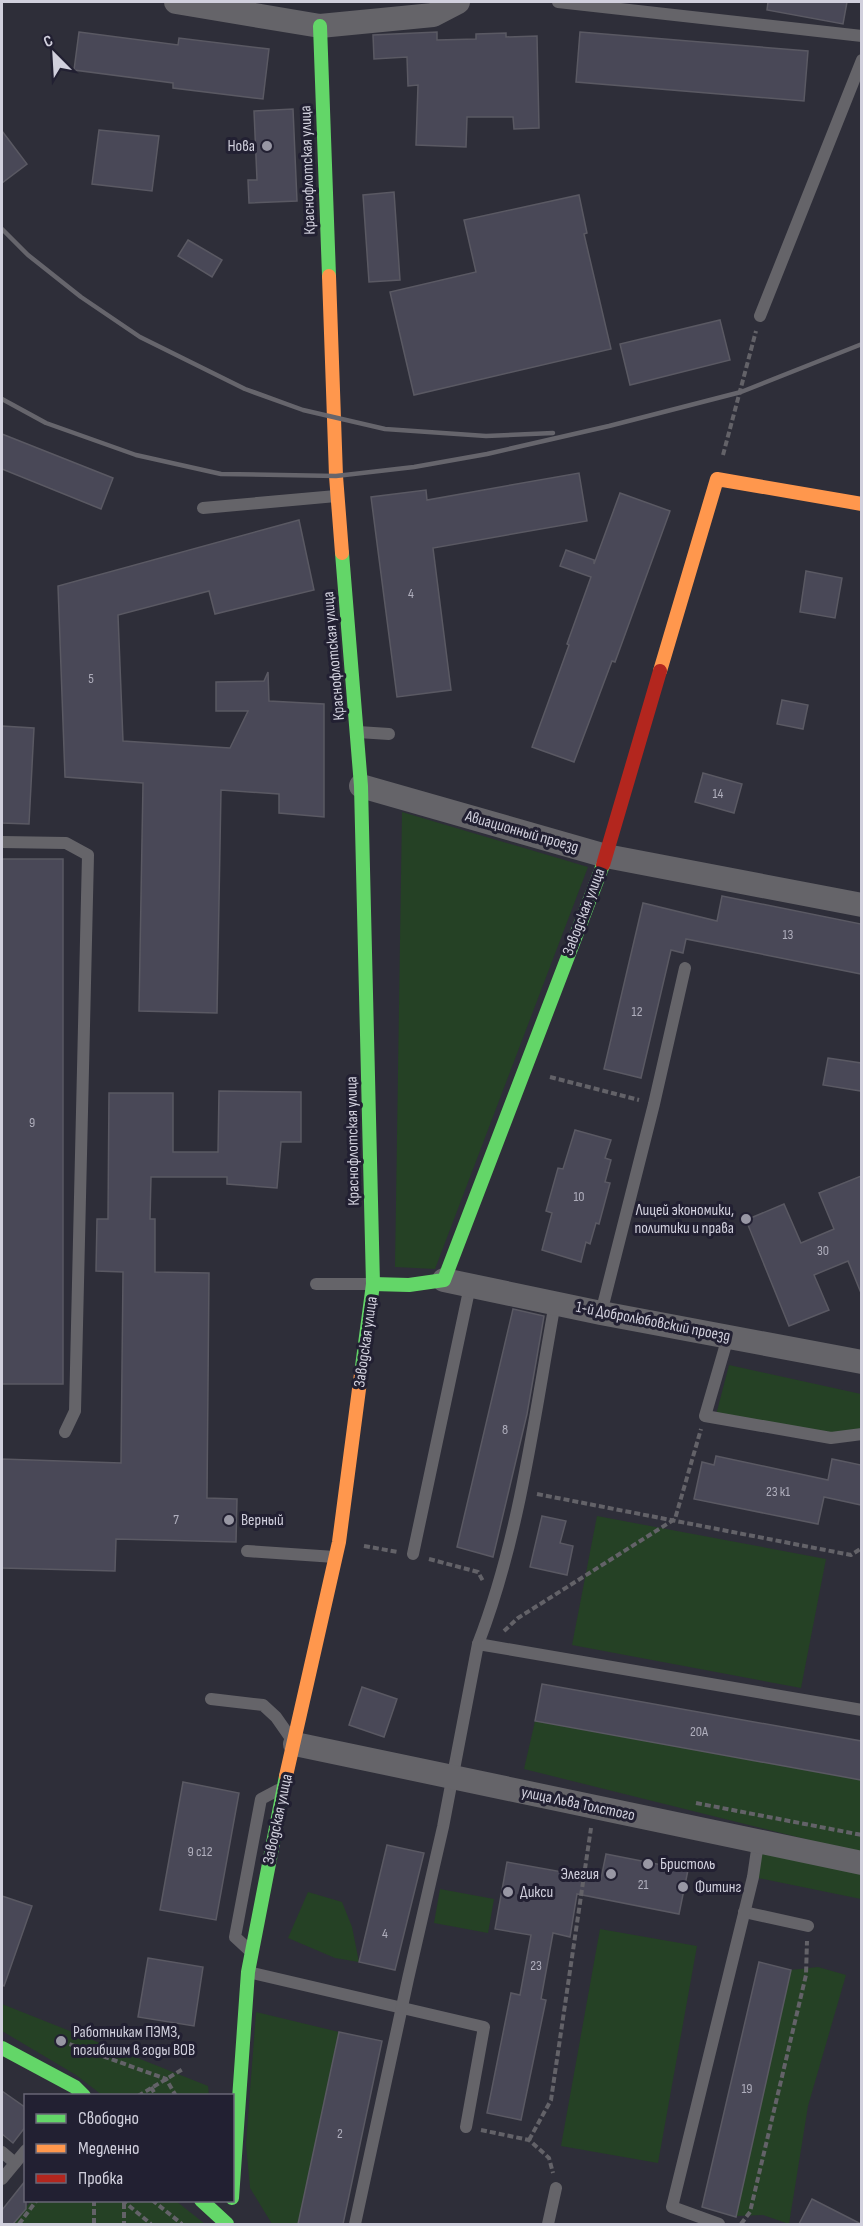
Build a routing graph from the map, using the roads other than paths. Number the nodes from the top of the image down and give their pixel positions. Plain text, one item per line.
1 (176, 2) edge
2 (458, 2) edge
3 (558, 2) edge
4 (320, 26) junction
5 (861, 36) edge
6 (861, 60) edge
7 (760, 316) road end
8 (337, 496) junction
9 (861, 504) edge
10 (203, 508) dead end
11 (356, 732) junction
12 (389, 734) dead end
13 (361, 786) junction
14 (2, 842) edge
15 (606, 856) junction
16 (861, 905) edge
17 (686, 969) dead end
18 (444, 1280) junction
19 (316, 1284) dead end
20 (373, 1284) junction
21 (470, 1286) junction
22 (555, 1303) junction
23 (601, 1313) junction
24 (728, 1337) junction
25 (861, 1362) edge
26 (65, 1432) dead end
27 (861, 1434) edge
28 (247, 1551) dead end
29 (412, 1554) dead end
30 (336, 1557) junction
31 (483, 1645) junction
32 (211, 1699) dead end
33 (861, 1710) edge
34 (295, 1744) junction
35 (452, 1777) junction
36 (284, 1787) junction
37 (758, 1843) junction
38 (861, 1863) edge
39 (744, 1912) junction
40 (808, 1926) road end
41 (252, 1953) junction
42 (248, 1972) junction
43 (402, 2006) junction
44 (2, 2048) edge
45 (76, 2093) edge
46 (466, 2127) road end
47 (2, 2152) edge
48 (24, 2152) edge
49 (15, 2163) junction
50 (234, 2171) edge
51 (2, 2179) edge
52 (556, 2188) road end
53 (203, 2202) edge
54 (232, 2202) edge
55 (229, 2224) edge
56 (356, 2224) edge
57 (548, 2224) edge
58 (719, 2224) edge

1 - 4 street
2 - 4 street
3 - 5 lane
4 - 8 street, Краснофлотская улица
6 - 7 lane
8 - 10 lane
8 - 11 street, Краснофлотская улица
9 - 15 street, Заводская улица
11 - 12 lane
11 - 13 street, Краснофлотская улица
13 - 15 street, Авиационный проезд
13 - 20 street, Краснофлотская улица
14 - 26 lane
15 - 16 street, Авиационный проезд
15 - 18 street, Заводская улица
17 - 23 lane
18 - 20 street, Заводская улица
18 - 21 street, 1-й Добролюбовский проезд
19 - 20 lane
20 - 30 street, Заводская улица
21 - 22 street, 1-й Добролюбовский проезд
21 - 29 lane
22 - 23 street, 1-й Добролюбовский проезд
22 - 31 lane
23 - 24 street, 1-й Добролюбовский проезд
24 - 25 street, 1-й Добролюбовский проезд
24 - 27 lane
28 - 30 lane
30 - 34 street, Заводская улица
31 - 33 lane
31 - 35 lane
32 - 34 lane
34 - 35 street, улица Льва Толстого
34 - 36 street, Заводская улица
35 - 37 street, улица Льва Толстого
35 - 43 lane
36 - 41 street, Заводская улица
36 - 41 lane
37 - 38 street, улица Льва Толстого
37 - 39 lane
39 - 40 lane
39 - 58 lane
41 - 42 street, Заводская улица
42 - 43 lane
42 - 50 street, Заводская улица
43 - 46 lane
43 - 56 lane
44 - 45 street
47 - 49 lane
48 - 49 lane
49 - 51 lane
52 - 57 lane
53 - 55 street
54 - 55 street, Заводская улица

